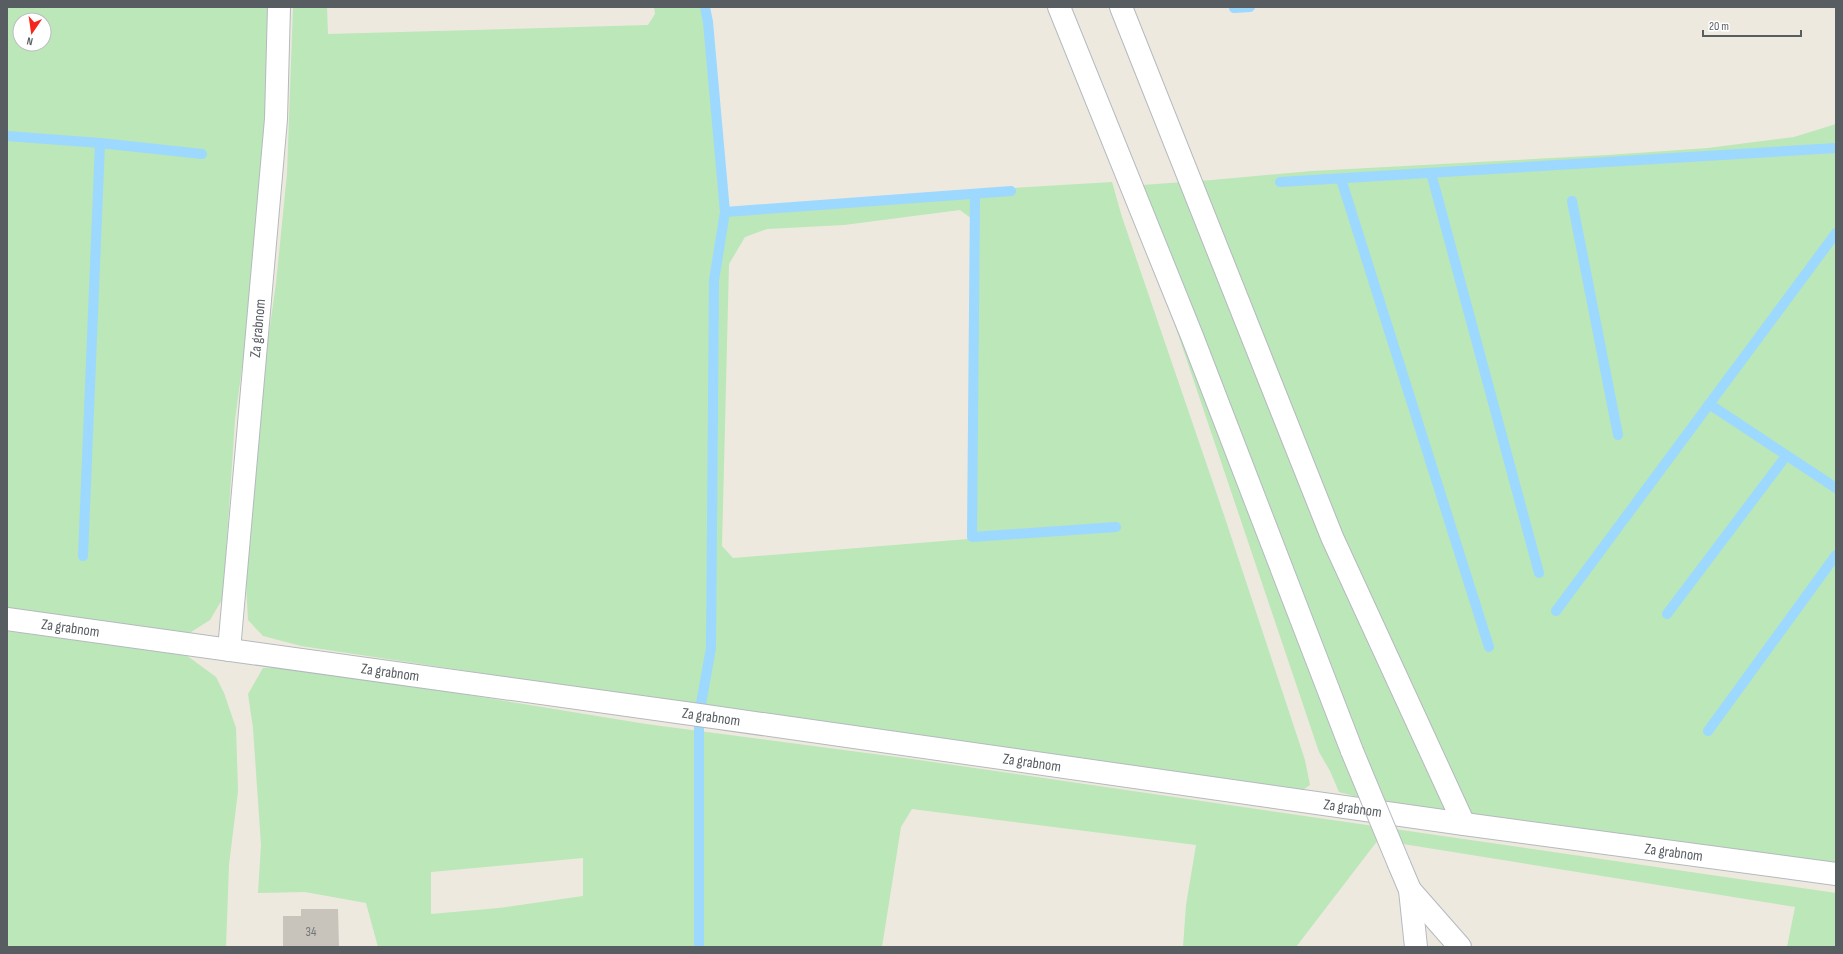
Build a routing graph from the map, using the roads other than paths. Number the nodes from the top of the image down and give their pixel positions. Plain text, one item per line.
1 (279, 7) edge
2 (1059, 7) edge
3 (1121, 7) edge
4 (7, 619) edge
5 (229, 650) junction
6 (1464, 824) junction
7 (1836, 874) edge
8 (1410, 890) junction
9 (1416, 947) edge
10 (1460, 947) edge

1 - 5 street, Za grabnom
2 - 8 street, bridge
3 - 6 street
4 - 5 street, Za grabnom
5 - 6 street, Za grabnom
6 - 7 street, Za grabnom
8 - 9 street
8 - 10 street

